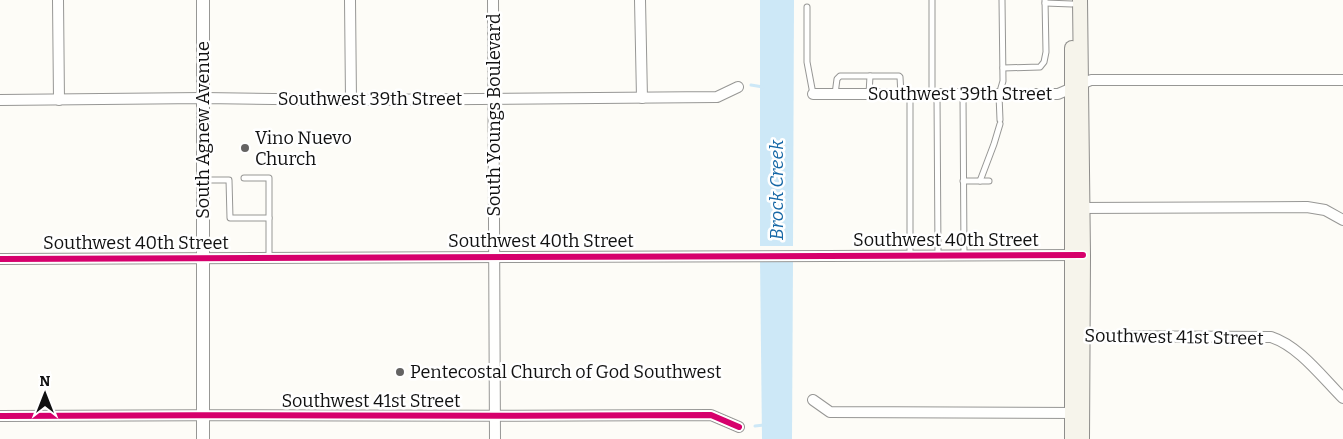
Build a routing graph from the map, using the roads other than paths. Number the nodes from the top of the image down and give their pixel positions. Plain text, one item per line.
1 (58, 0) edge
2 (203, 0) edge
3 (350, 0) edge
4 (493, 0) edge
5 (640, 0) edge
6 (932, 0) edge
7 (1002, 0) edge
8 (1075, 1) edge
9 (1045, 2) edge
10 (806, 7) dead end
11 (1002, 68) junction
12 (870, 76) junction
13 (1343, 80) edge
14 (738, 87) dead end
15 (1076, 87) junction
16 (814, 94) joint
17 (835, 95) junction
18 (869, 95) junction
19 (906, 95) junction
20 (935, 95) junction
21 (963, 95) junction
22 (999, 95) junction
23 (203, 98) junction
24 (642, 98) junction
25 (0, 100) edge
26 (58, 100) junction
27 (351, 100) junction
28 (492, 100) junction
29 (244, 178) dead end
30 (236, 179) dead end
31 (204, 180) junction
32 (229, 180) junction
33 (963, 181) junction
34 (980, 181) junction
35 (990, 181) dead end
36 (1077, 208) junction
37 (269, 218) junction
38 (1343, 220) edge
39 (910, 255) junction
40 (938, 255) junction
41 (964, 255) junction
42 (1078, 255) junction
43 (495, 256) junction
44 (204, 257) junction
45 (270, 257) junction
46 (0, 259) edge
47 (1078, 336) junction
48 (1343, 398) edge
49 (813, 400) dead end
50 (1078, 413) junction
51 (203, 414) junction
52 (0, 416) edge
53 (494, 417) junction
54 (739, 427) dead end
55 (203, 439) edge
56 (494, 439) edge
57 (1072, 439) edge
58 (1082, 439) edge

1 - 26 street
2 - 23 street, South Agnew Avenue
3 - 27 street
4 - 28 street, South Youngs Boulevard
5 - 24 street
6 - 20 lane
7 - 11 lane
8 - 9 lane
8 - 15 main road
9 - 11 lane
10 - 16 lane
11 - 22 lane
12 - 17 lane
12 - 18 lane
12 - 19 lane
13 - 15 street, Southwest 39th Street
14 - 24 street, Southwest 39th Street
15 - 22 street, Southwest 39th Street
15 - 36 main road
16 - 17 street, Southwest 39th Street
17 - 18 street, Southwest 39th Street
18 - 19 street, Southwest 39th Street
19 - 20 street, Southwest 39th Street
19 - 39 lane
20 - 21 street, Southwest 39th Street
20 - 40 lane
21 - 22 street, Southwest 39th Street
21 - 33 lane
22 - 34 lane
23 - 26 street, Southwest 39th Street
23 - 27 street, Southwest 39th Street
23 - 31 street, South Agnew Avenue
24 - 28 street, Southwest 39th Street
25 - 26 street, Southwest 39th Street
27 - 28 street, Southwest 39th Street
28 - 43 street, South Youngs Boulevard
29 - 37 lane
30 - 32 lane
31 - 32 lane
31 - 44 street, South Agnew Avenue
32 - 37 lane
33 - 34 lane
33 - 41 lane
34 - 35 lane
36 - 38 street
36 - 42 main road
37 - 45 lane
39 - 40 street, Southwest 40th Street
39 - 43 street, Southwest 40th Street
40 - 41 street, Southwest 40th Street
41 - 42 street, Southwest 40th Street
42 - 47 main road
43 - 45 street, Southwest 40th Street
43 - 53 street, South Youngs Boulevard
44 - 45 street, Southwest 40th Street
44 - 46 street, Southwest 40th Street
44 - 51 street, South Agnew Avenue
47 - 48 street, Southwest 41st Street
47 - 50 main road
49 - 50 street
50 - 57 main road
50 - 58 main road
51 - 52 street, Southwest 41st Street
51 - 53 street, Southwest 41st Street
51 - 55 street, South Agnew Avenue
53 - 54 street, Southwest 41st Street
53 - 56 street, South Youngs Boulevard

